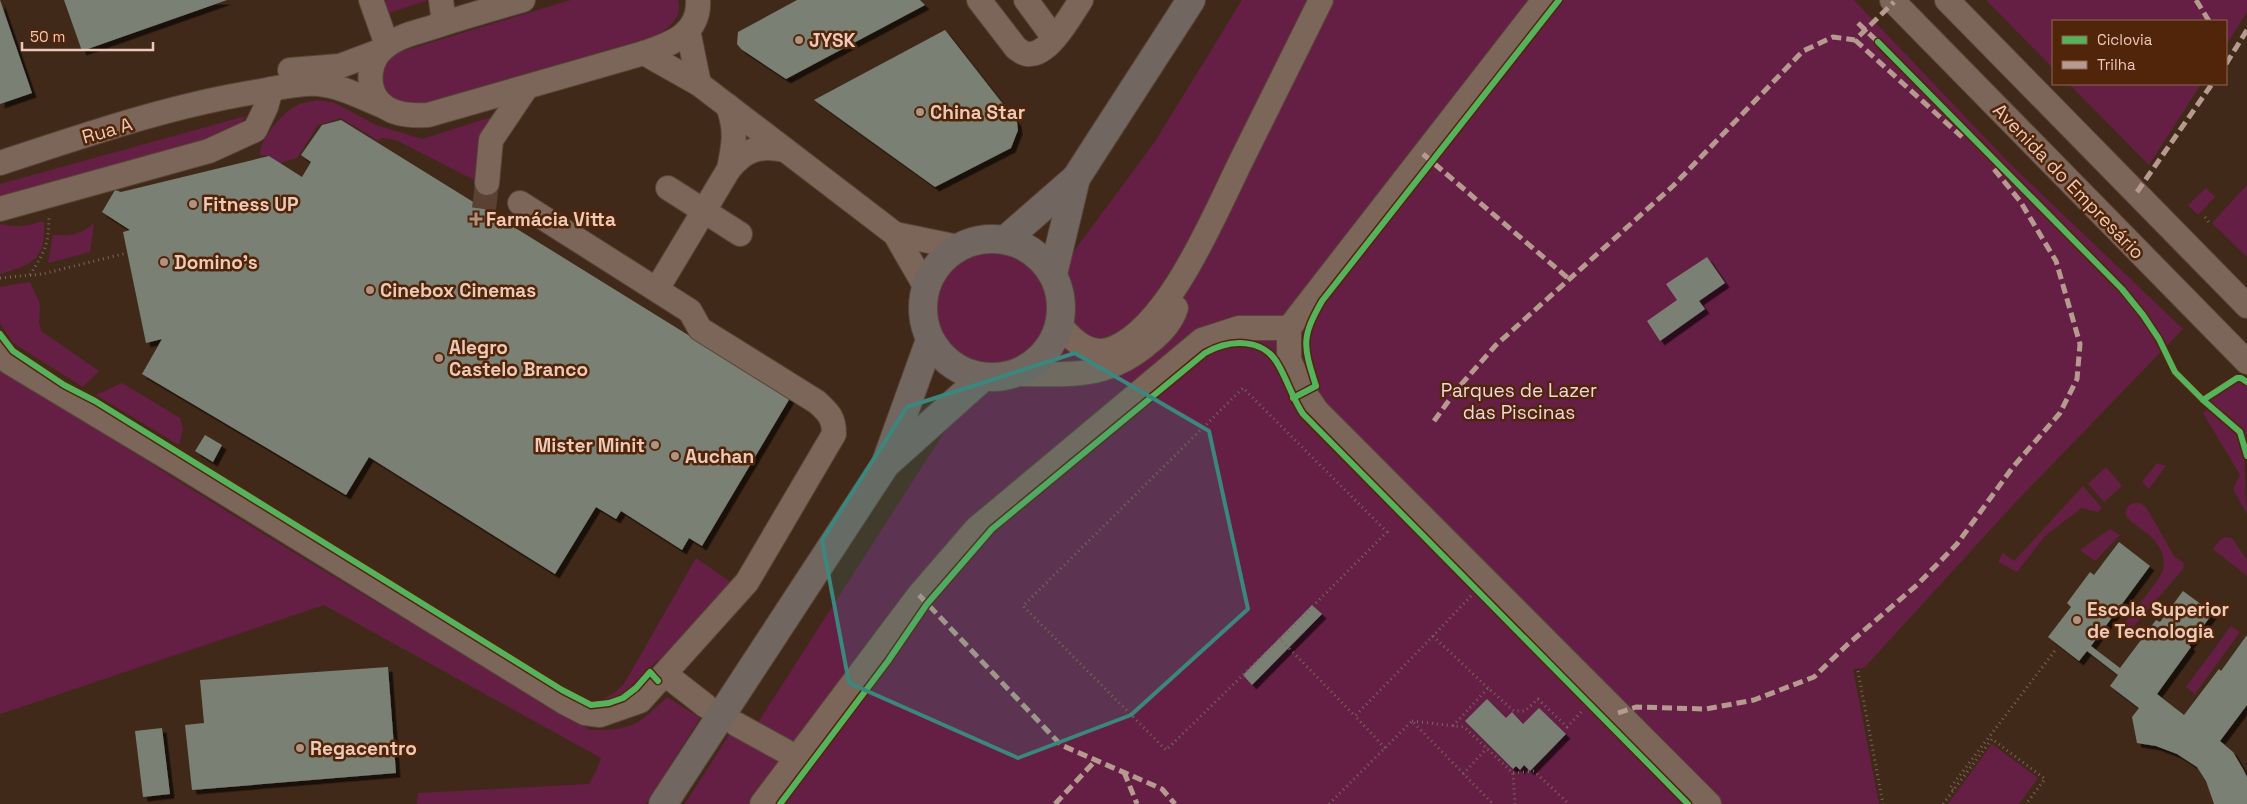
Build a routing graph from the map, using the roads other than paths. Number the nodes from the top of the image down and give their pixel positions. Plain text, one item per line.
1 (371, 0) edge
2 (523, 0) edge
3 (978, 0) edge
4 (1026, 0) edge
5 (1081, 0) edge
6 (1191, 0) edge
7 (1321, 0) edge
8 (1544, 0) edge
9 (1947, 0) edge
10 (1894, 1) edge
11 (443, 12) edge
12 (699, 12) edge
13 (1054, 38) junction
14 (383, 48) junction
15 (644, 53) junction
16 (699, 84) junction
17 (526, 88) junction
18 (271, 89) junction
19 (214, 98) junction
20 (383, 106) junction
21 (728, 106) junction
22 (785, 150) junction
23 (0, 163) edge
24 (730, 169) junction
25 (1076, 178) junction
26 (487, 183) tunnel mouth
27 (668, 188) dead end
28 (520, 202) dead end
29 (0, 209) edge
30 (705, 212) junction
31 (740, 234) dead end
32 (895, 234) junction
33 (1005, 240) junction
34 (958, 247) junction
35 (1185, 272) junction
36 (1053, 274) junction
37 (926, 286) junction
38 (657, 290) junction
39 (2247, 306) edge
40 (1060, 325) junction
41 (1289, 328) junction
42 (930, 340) junction
43 (0, 352) edge
44 (2247, 360) edge
45 (1016, 374) junction
46 (983, 377) junction
47 (885, 465) junction
48 (665, 674) junction
49 (706, 706) dead end
50 (736, 724) dead end
51 (796, 757) junction
52 (662, 804) edge
53 (762, 804) edge
54 (1708, 804) edge

1 - 14 street
2 - 11 street, Rua A
3 - 13 street
4 - 13 street
5 - 13 street
6 - 25 main road
7 - 35 street
8 - 41 street
9 - 39 street, Avenida do Empresário
10 - 44 street, Avenida do Empresário
11 - 14 street, Rua A
12 - 15 street, Rua A
12 - 16 street
14 - 19 street, Rua A
14 - 20 street
15 - 16 street
15 - 17 street, Rua A
16 - 21 street
17 - 20 street, Rua A
17 - 26 street
18 - 19 street, Rua A
18 - 20 street, Rua A
18 - 29 street
19 - 23 street, Rua A
21 - 22 street
21 - 24 street
22 - 24 street
22 - 32 street
24 - 30 street
25 - 33 main road
25 - 36 main road
27 - 30 street
28 - 38 street
30 - 31 street
30 - 38 street
32 - 34 street
32 - 37 street
33 - 34 main road
33 - 36 main road
34 - 37 main road
35 - 40 street
35 - 45 street
36 - 40 main road
37 - 42 main road
38 - 48 street
40 - 45 main road
41 - 51 street
41 - 54 street
42 - 46 main road
42 - 47 main road
43 - 48 street
45 - 46 main road
46 - 47 main road
47 - 52 main road
48 - 49 street
50 - 51 street
51 - 53 street

